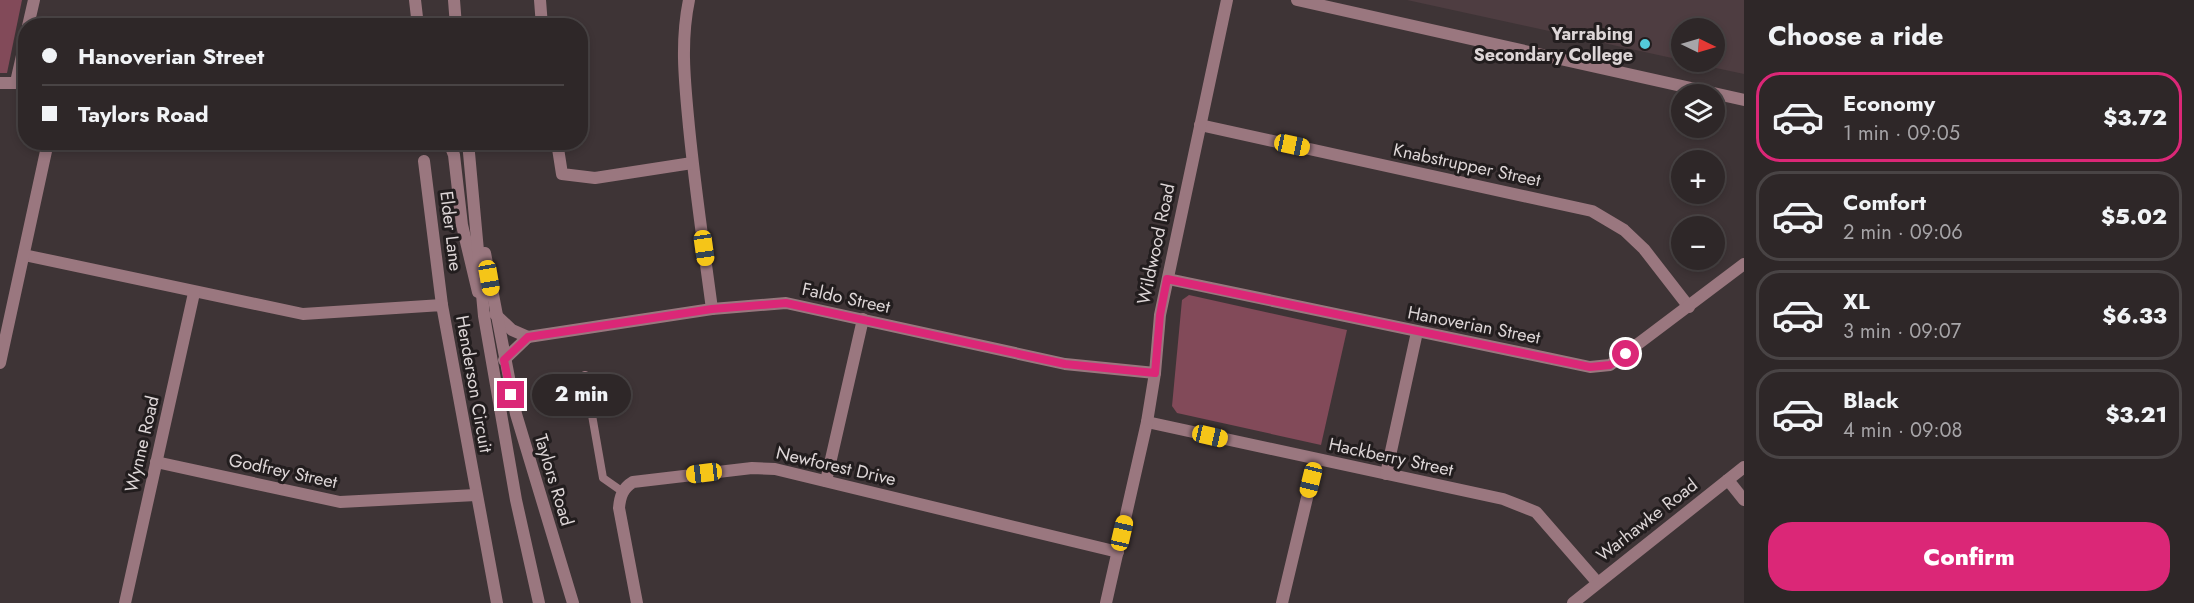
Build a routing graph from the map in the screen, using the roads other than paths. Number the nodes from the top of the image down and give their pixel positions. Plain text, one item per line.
1 (34, 0) edge
2 (415, 0) edge
3 (454, 0) edge
4 (540, 0) edge
5 (689, 0) edge
6 (1227, 0) edge
7 (1297, 0) edge
8 (30, 18) edge
9 (417, 18) edge
10 (455, 18) edge
11 (541, 18) edge
12 (18, 82) edge
13 (0, 83) edge
14 (1744, 100) edge
15 (1200, 125) junction
16 (46, 150) edge
17 (452, 150) edge
18 (469, 150) edge
19 (558, 150) edge
20 (424, 161) dead end
21 (692, 163) junction
22 (24, 255) junction
23 (1744, 264) edge
24 (1167, 279) junction
25 (194, 293) junction
26 (442, 305) junction
27 (1689, 307) junction
28 (712, 309) junction
29 (490, 315) junction
30 (863, 319) junction
31 (1417, 332) junction
32 (528, 337) junction
33 (504, 360) junction
34 (0, 363) edge
35 (1155, 373) junction
36 (585, 375) dead end
37 (1147, 422) junction
38 (1316, 460) junction
39 (156, 462) junction
40 (1744, 467) edge
41 (1386, 474) junction
42 (1728, 480) junction
43 (826, 481) junction
44 (623, 492) junction
45 (476, 495) junction
46 (1744, 500) edge
47 (1118, 552) junction
48 (1597, 582) junction
49 (125, 603) edge
50 (497, 603) edge
51 (539, 603) edge
52 (573, 603) edge
53 (637, 603) edge
54 (1106, 603) edge
55 (1282, 603) edge
56 (1573, 603) edge

1 - 8 street
2 - 9 street
3 - 10 street
4 - 11 street
5 - 21 street
6 - 15 street, Wildwood Road
7 - 14 street
12 - 13 street
15 - 24 street, Wildwood Road
15 - 27 street, Knabstrupper Street
16 - 22 street
17 - 29 street
18 - 29 street, Taylors Road
19 - 21 street
20 - 26 street, Elder Lane
21 - 28 street
22 - 25 street, Henderson Circuit
22 - 34 street
23 - 27 street, Hanoverian Street
24 - 31 street, Hanoverian Street
24 - 35 street, Wildwood Road
25 - 26 street, Henderson Circuit
25 - 39 street, Wynne Road
26 - 45 street, Henderson Circuit
27 - 31 street, Hanoverian Street
28 - 30 street, Faldo Street
28 - 32 street, Faldo Street
29 - 32 street
29 - 33 street, Taylors Road
29 - 51 street, Taylors Road
30 - 35 street, Faldo Street
30 - 43 street
31 - 41 street
32 - 33 street
33 - 52 street, Taylors Road
35 - 37 street, Wildwood Road
36 - 44 lane
37 - 38 street, Hackberry Street
37 - 47 street, Wildwood Road
38 - 41 street, Hackberry Street
38 - 55 street
39 - 45 street, Godfrey Street
39 - 49 street, Wynne Road
40 - 42 street, Warhawke Road
41 - 48 street, Hackberry Street
42 - 46 street
42 - 48 street, Warhawke Road
43 - 44 street, Newforest Drive
43 - 47 street, Newforest Drive
44 - 53 street
45 - 50 street, Henderson Circuit
47 - 54 street, Wildwood Road
48 - 56 street, Warhawke Road

